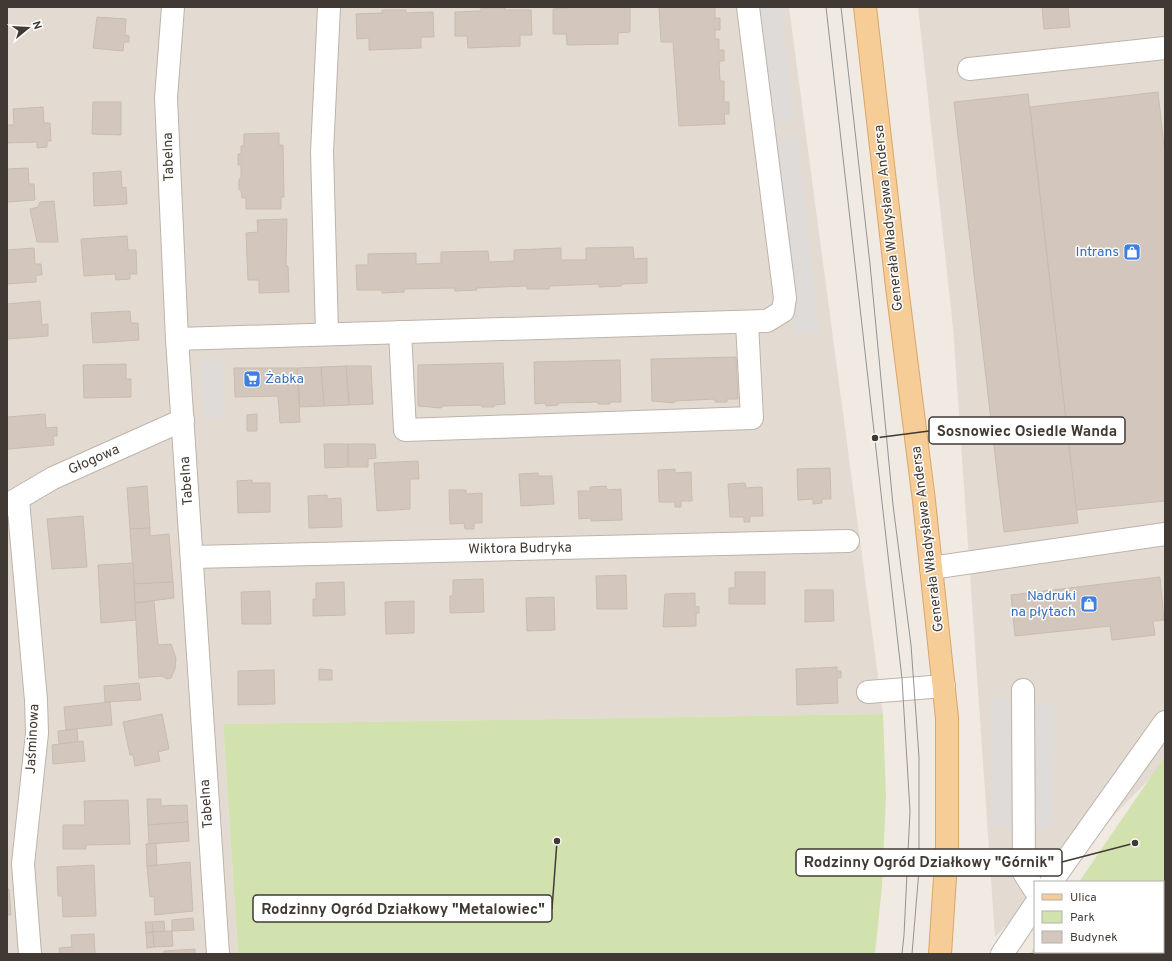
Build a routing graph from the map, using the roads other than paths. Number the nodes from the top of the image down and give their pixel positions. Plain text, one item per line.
1 (173, 7) edge
2 (329, 7) edge
3 (748, 7) edge
4 (865, 7) edge
5 (1165, 48) edge
6 (969, 69) dead end
7 (747, 323) junction
8 (400, 332) junction
9 (327, 333) junction
10 (176, 339) junction
11 (183, 420) junction
12 (12, 502) edge
13 (1165, 534) edge
14 (848, 541) dead end
15 (192, 557) junction
16 (932, 568) junction
17 (944, 686) junction
18 (1023, 690) dead end
19 (868, 692) dead end
20 (1165, 722) edge
21 (15, 864) edge
22 (1052, 881) edge
23 (1034, 888) edge
24 (1034, 906) edge
25 (30, 954) edge
26 (218, 954) edge
27 (940, 954) edge
28 (1002, 954) edge

1 - 10 street, Tabelna
2 - 9 street
3 - 7 street
4 - 16 main road, Generała Władysława Andersa
5 - 6 street
7 - 8 street
7 - 8 street
8 - 9 street
9 - 10 street
10 - 11 street, Tabelna
11 - 12 street, Głogowa
11 - 15 street, Tabelna
12 - 21 street, Jaśminowa
13 - 16 street
14 - 15 street, Wiktora Budryka
15 - 26 street, Tabelna
16 - 17 main road, Generała Władysława Andersa
17 - 19 street
17 - 27 main road, Generała Władysława Andersa
18 - 23 street
20 - 22 street
21 - 25 street, Jaśminowa
24 - 28 street

